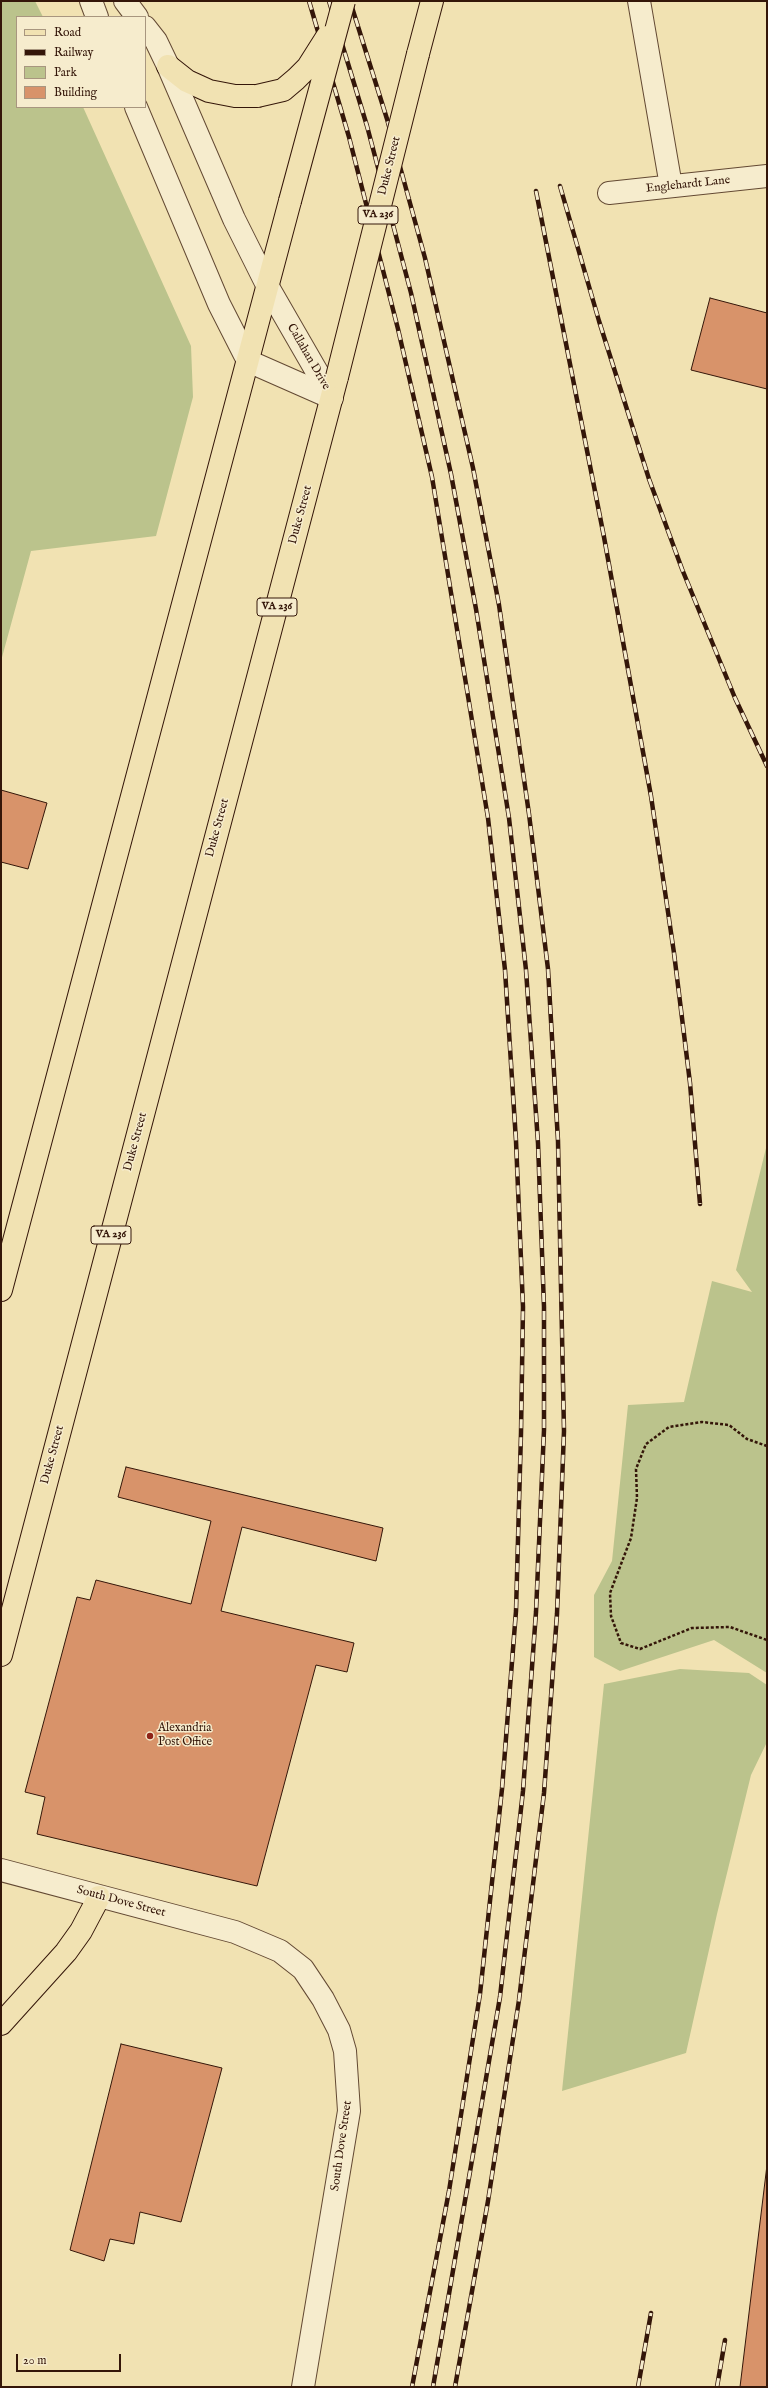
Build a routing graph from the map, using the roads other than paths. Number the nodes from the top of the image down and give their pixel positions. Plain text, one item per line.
1 (91, 1) edge
2 (125, 1) edge
3 (343, 1) edge
4 (432, 1) edge
5 (639, 1) edge
6 (97, 16) edge
7 (136, 16) edge
8 (146, 28) edge
9 (168, 66) junction
10 (136, 108) edge
11 (767, 176) edge
12 (671, 186) junction
13 (609, 193) dead end
14 (268, 287) junction
15 (248, 361) junction
16 (332, 398) junction
17 (1, 1290) edge
18 (1, 1655) edge
19 (1, 1870) edge
20 (99, 1897) junction
21 (1, 2024) edge
22 (303, 2387) edge

1 - 6 street
2 - 7 street
3 - 9 main road, bridge
3 - 14 main road, bridge
4 - 16 main road, Duke Street / VA 236, bridge
5 - 12 street
8 - 9 street, Callahan Drive
9 - 14 street, Callahan Drive
10 - 15 street
11 - 12 street, Englehardt Lane
12 - 13 street, Englehardt Lane
14 - 15 main road
14 - 16 street, Callahan Drive
15 - 16 street, Callahan Drive
15 - 17 main road
16 - 18 main road, Duke Street / VA 236
19 - 20 street, South Dove Street
20 - 21 main road
20 - 22 street, South Dove Street

